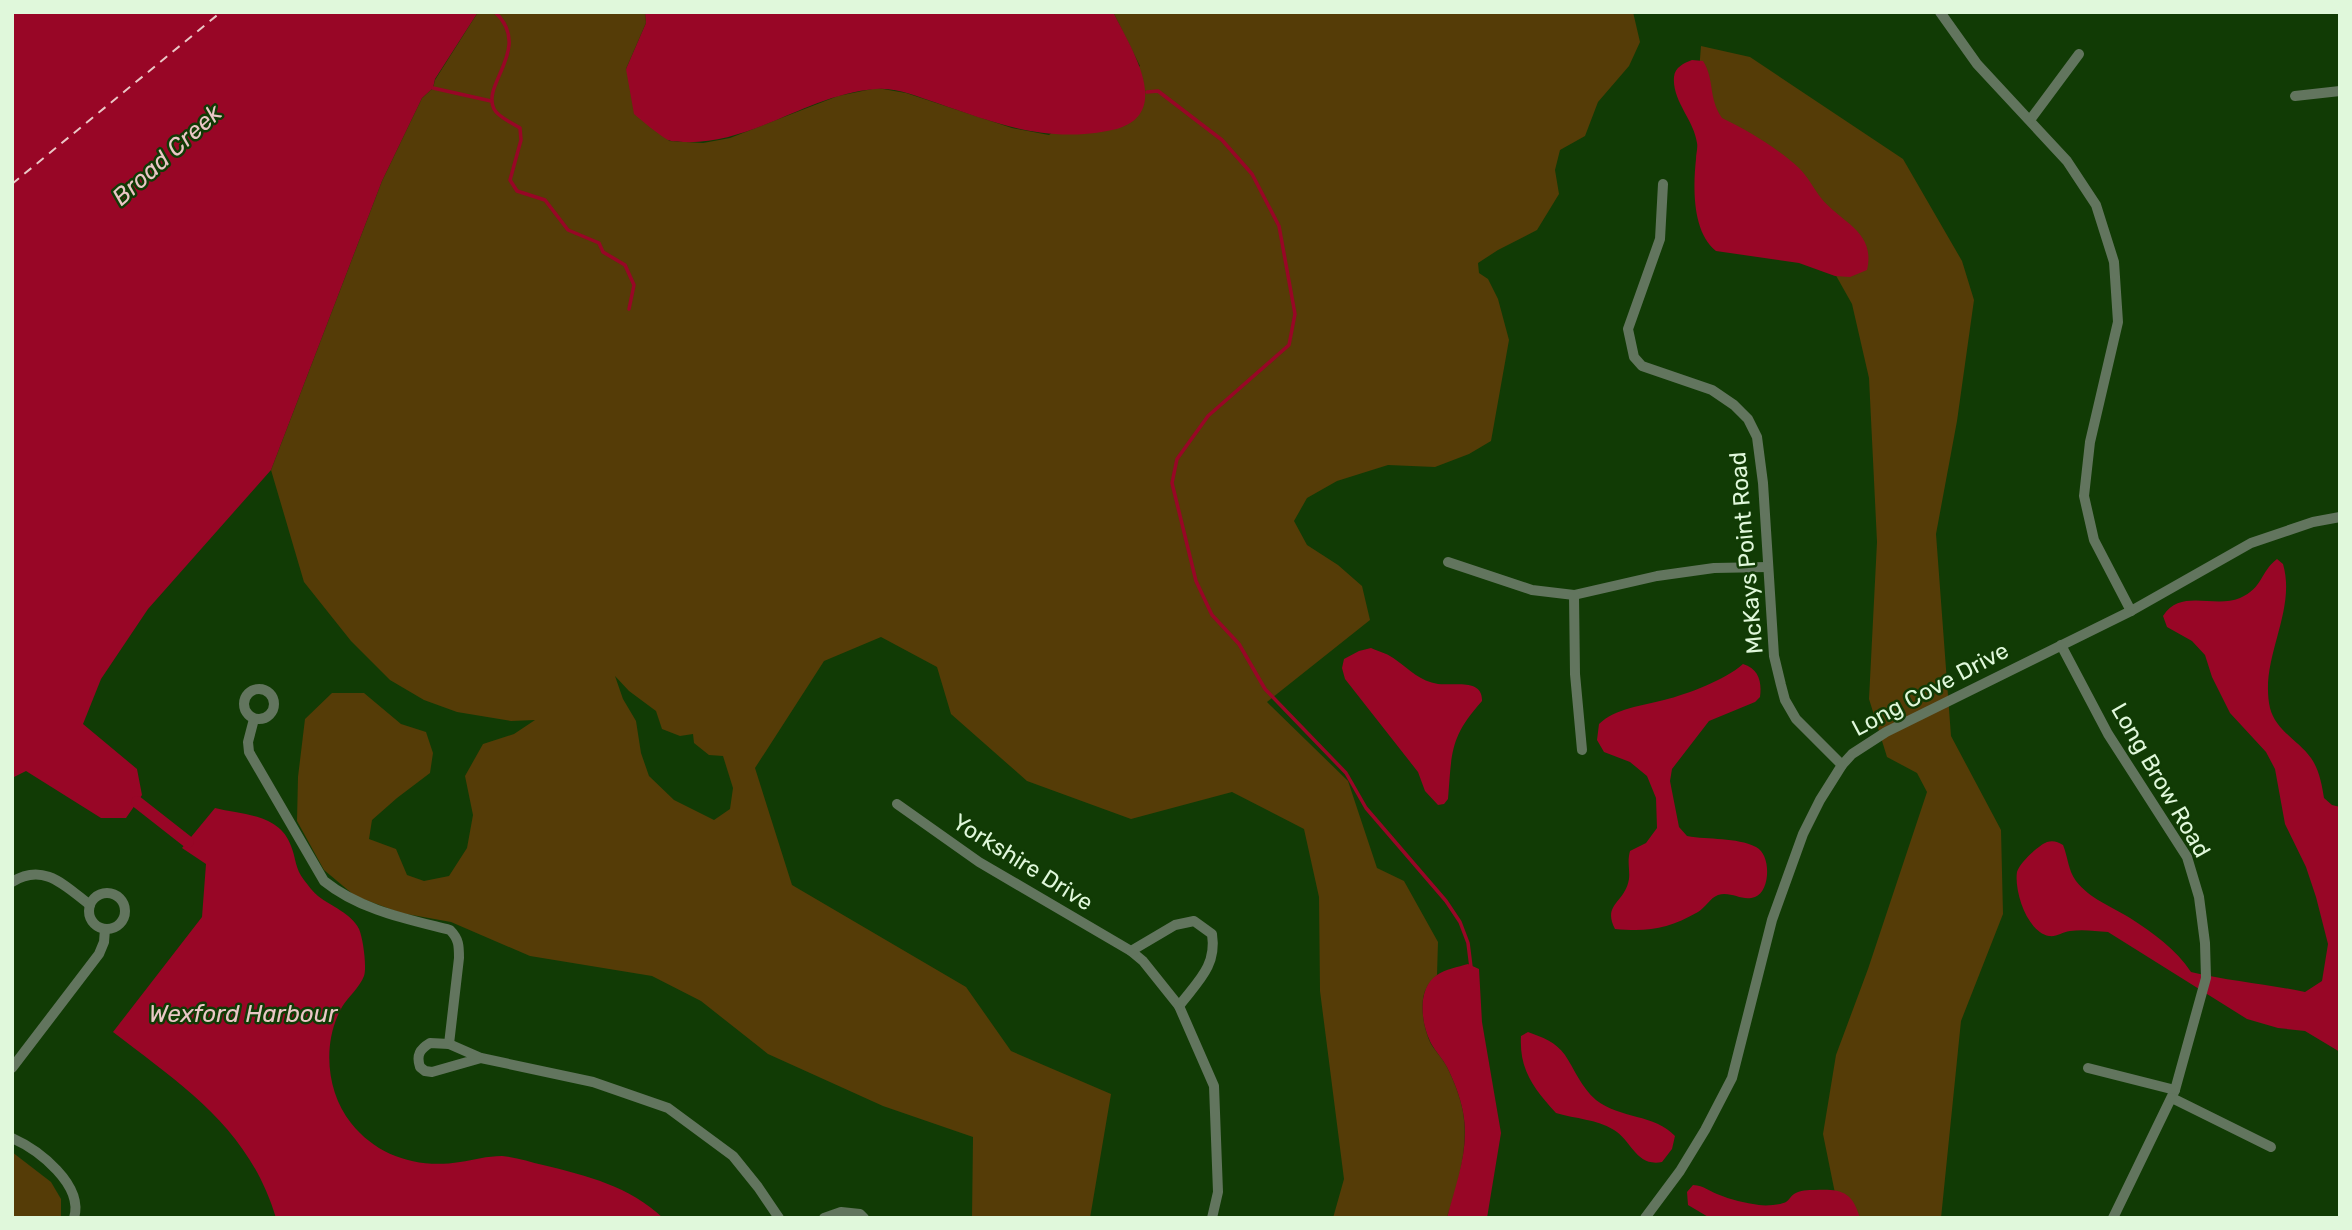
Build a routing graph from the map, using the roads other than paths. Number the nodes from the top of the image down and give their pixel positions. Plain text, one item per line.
1 (1940, 12) edge
2 (2079, 54) dead end
3 (2340, 91) edge
4 (2295, 96) dead end
5 (2030, 120) junction
6 (1663, 184) dead end
7 (2340, 517) edge
8 (1448, 562) dead end
9 (1768, 567) junction
10 (1574, 595) junction
11 (2131, 611) junction
12 (2061, 645) junction
13 (254, 719) dead end
14 (1582, 750) dead end
15 (1842, 765) junction
16 (897, 804) dead end
17 (12, 882) edge
18 (90, 905) junction
19 (105, 929) junction
20 (1131, 951) junction
21 (1179, 1006) junction
22 (449, 1044) junction
23 (481, 1058) junction
24 (12, 1068) edge
25 (2088, 1068) dead end
26 (2173, 1094) junction
27 (12, 1138) edge
28 (2271, 1147) dead end
29 (74, 1218) edge
30 (779, 1218) edge
31 (824, 1218) edge
32 (864, 1218) edge
33 (1212, 1218) edge
34 (1645, 1218) edge
35 (2113, 1218) edge

1 - 5 street
2 - 5 street
3 - 4 street
5 - 11 street
6 - 9 street, McKays Point Road
7 - 11 street, Long Cove Drive
8 - 10 street
9 - 10 street
9 - 15 street, McKays Point Road
10 - 14 street
11 - 12 street, Long Cove Drive
12 - 15 street, Long Cove Drive
12 - 26 street, Long Brow Road
13 - 22 street
15 - 34 street, Long Cove Drive
16 - 20 street, Yorkshire Drive
17 - 18 street
18 - 19 street
18 - 19 street
19 - 24 street
20 - 21 street, Yorkshire Drive
20 - 21 street
21 - 33 street, Yorkshire Drive
22 - 23 street
22 - 23 street
23 - 30 street
25 - 26 street
26 - 28 street
26 - 35 street, Long Brow Road
27 - 29 street
31 - 32 street

